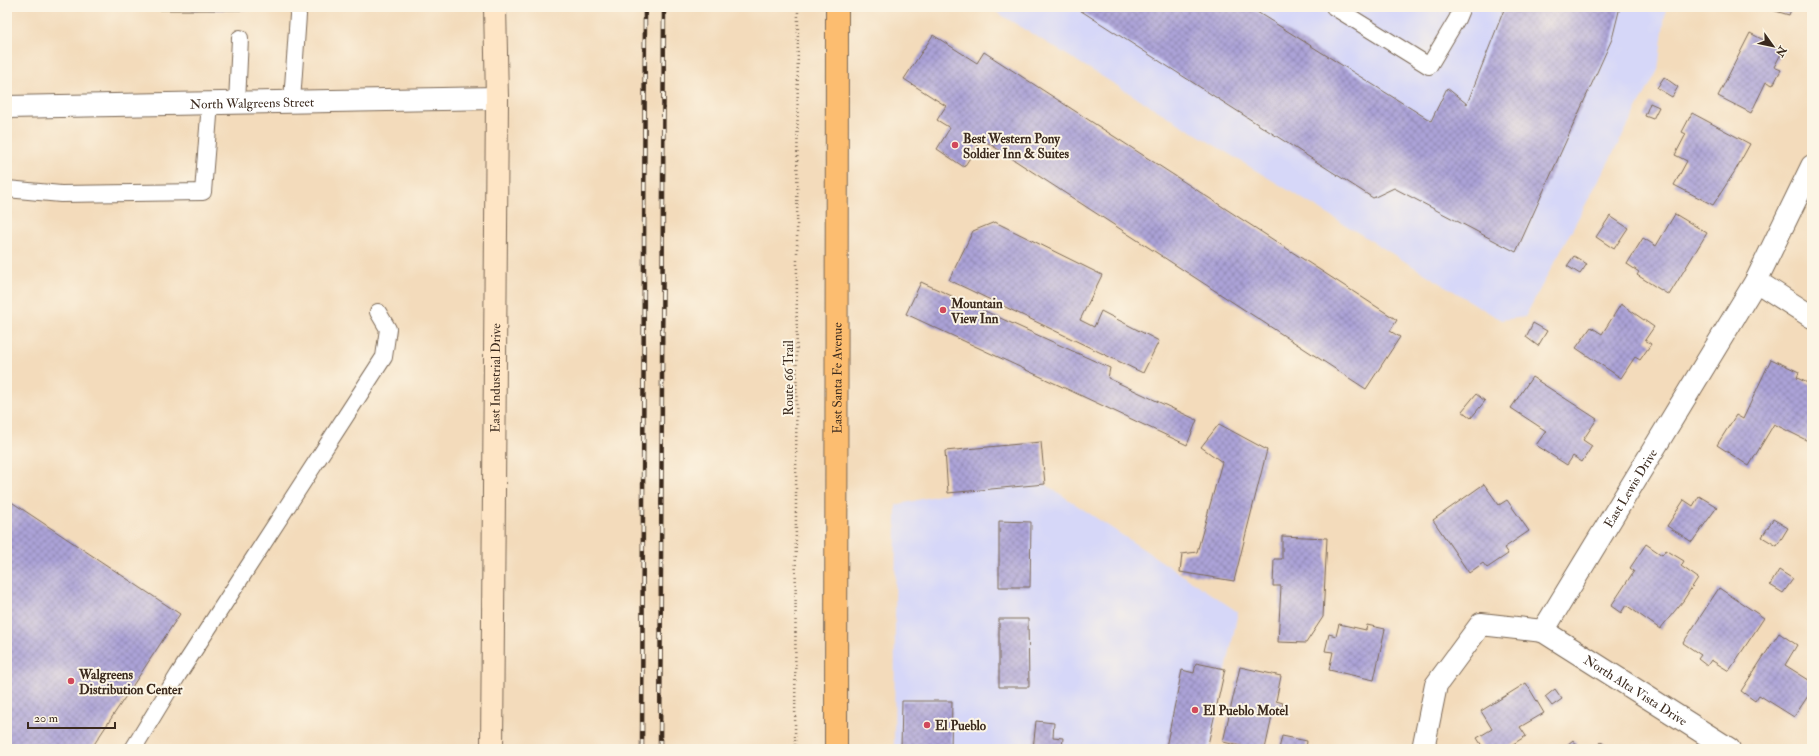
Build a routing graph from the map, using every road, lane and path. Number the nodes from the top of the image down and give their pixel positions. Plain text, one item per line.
1 (495, 7) edge
2 (798, 7) edge
3 (837, 7) edge
4 (1334, 7) edge
5 (1462, 7) edge
6 (298, 15) dead end
7 (240, 38) dead end
8 (497, 98) junction
9 (292, 101) junction
10 (210, 103) junction
11 (237, 103) junction
12 (7, 107) edge
13 (1812, 166) edge
14 (7, 190) edge
15 (1756, 281) junction
16 (378, 312) dead end
17 (1812, 317) edge
18 (1543, 631) junction
19 (133, 749) edge
20 (492, 749) edge
21 (795, 749) edge
22 (836, 749) edge
23 (1423, 749) edge
24 (1729, 749) edge

1 - 8 street, East Industrial Drive
2 - 21 path, Route 66 Trail
3 - 22 main road, East Santa Fe Avenue
4 - 5 lane
6 - 9 lane
7 - 11 lane
8 - 9 street, North Walgreens Street
8 - 20 street, East Industrial Drive
9 - 11 street, North Walgreens Street
10 - 11 street, North Walgreens Street
10 - 12 street, North Walgreens Street
10 - 14 lane
13 - 15 street, East Lewis Drive
15 - 17 street
15 - 18 street, East Lewis Drive
16 - 19 lane
18 - 23 street
18 - 24 street, North Alta Vista Drive

